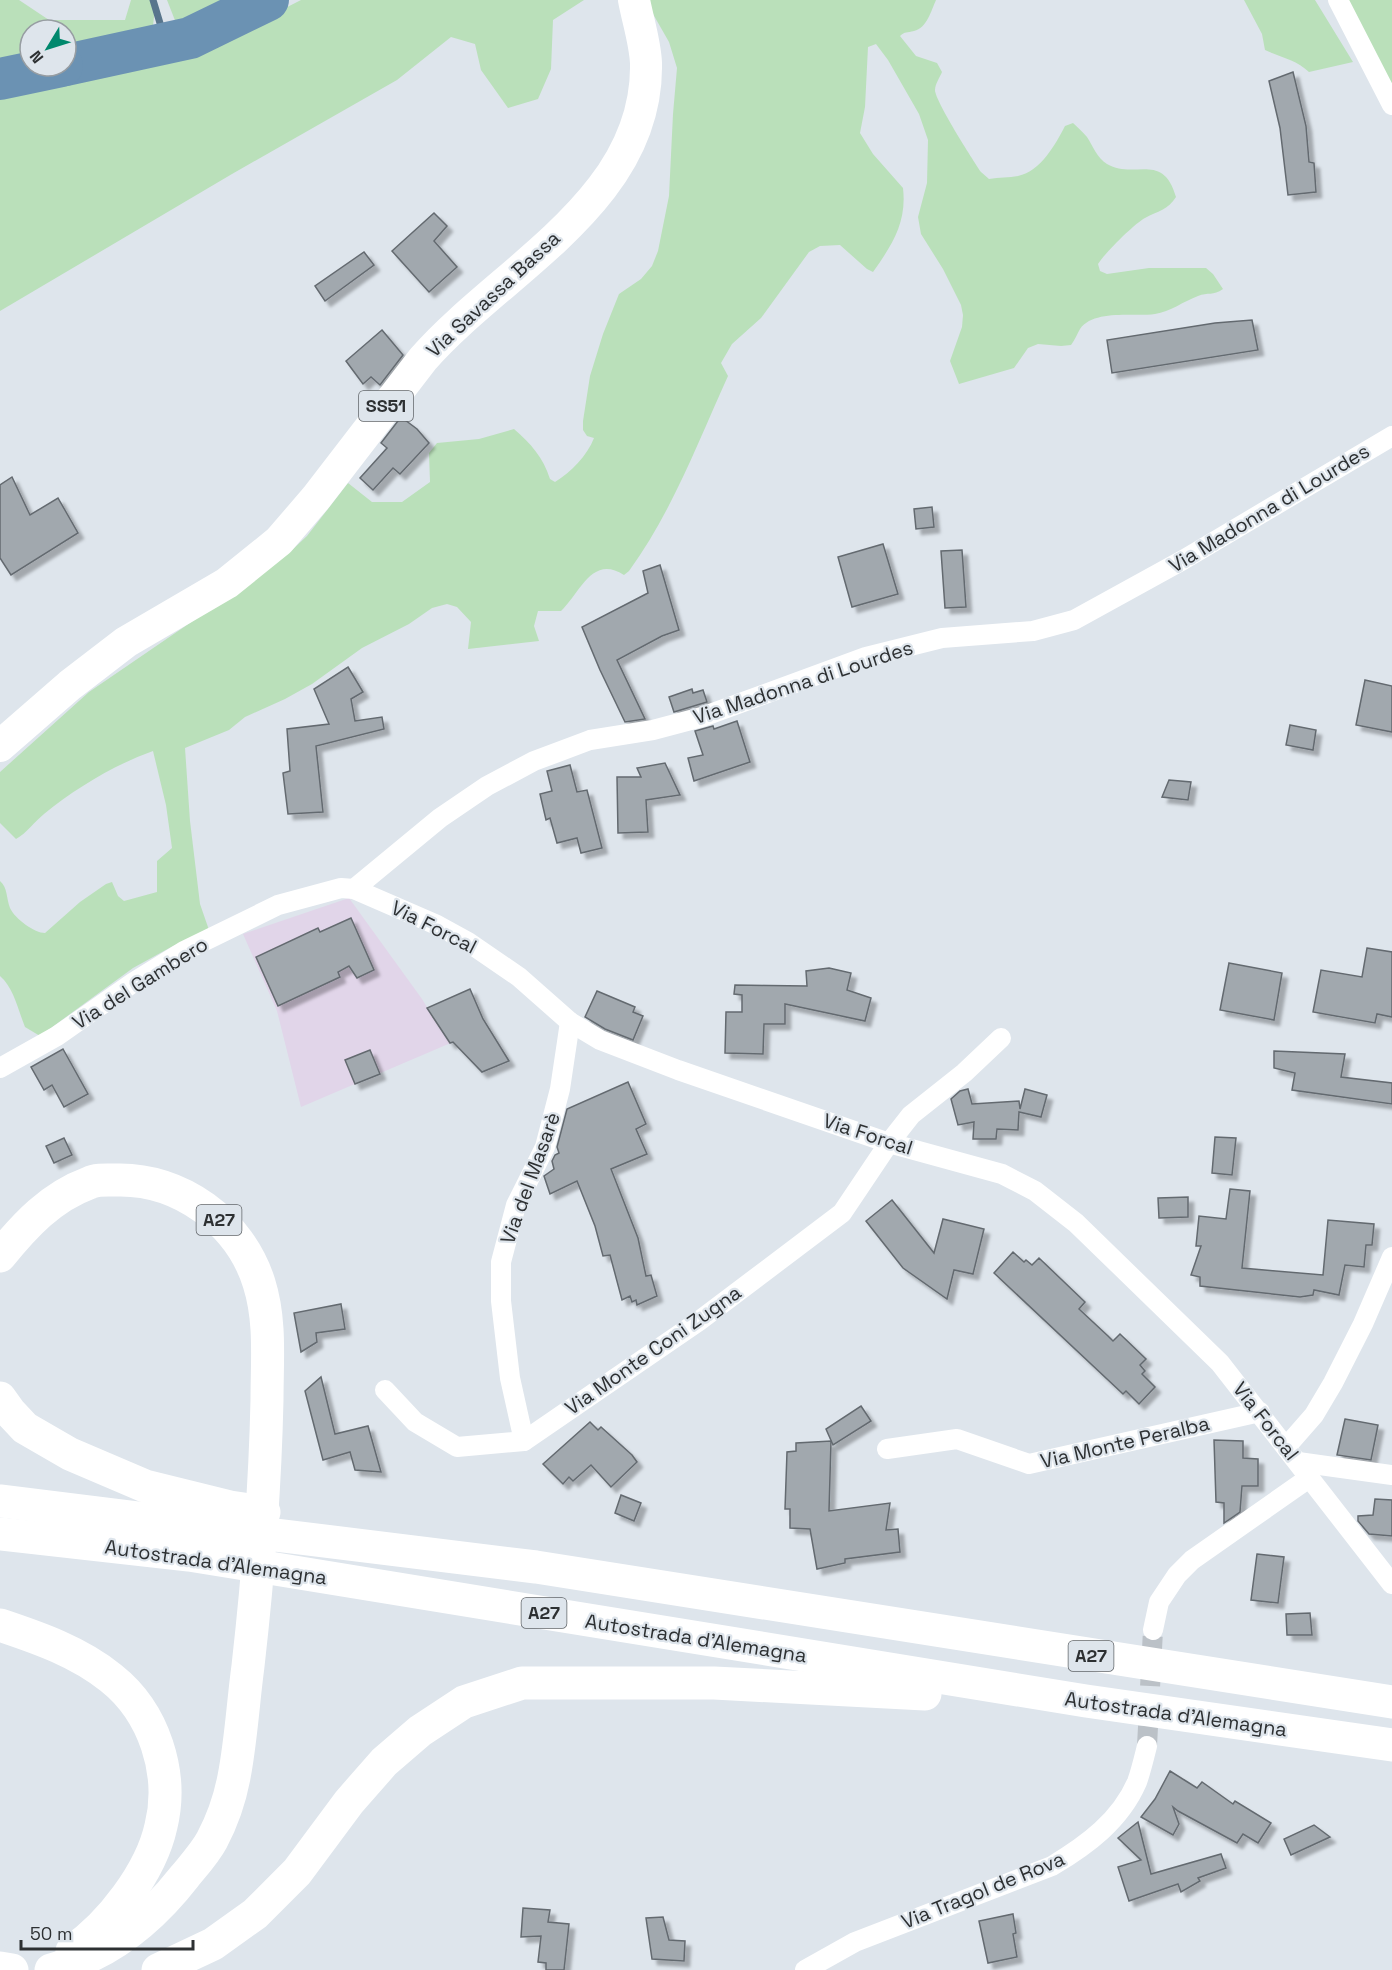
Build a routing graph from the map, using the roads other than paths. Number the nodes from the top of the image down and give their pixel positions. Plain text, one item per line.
1 (634, 0) edge
2 (1338, 0) edge
3 (1392, 105) edge
4 (1392, 436) edge
5 (0, 746) edge
6 (354, 889) junction
7 (570, 1022) junction
8 (1001, 1038) dead end
9 (0, 1068) edge
10 (889, 1143) junction
11 (3, 1255) edge
12 (1392, 1257) edge
13 (385, 1390) dead end
14 (0, 1398) edge
15 (1260, 1412) junction
16 (524, 1441) junction
17 (887, 1449) dead end
18 (1298, 1462) junction
19 (1392, 1475) edge
20 (0, 1501) edge
21 (0, 1534) edge
22 (536, 1567) junction
23 (1392, 1584) edge
24 (0, 1625) edge
25 (1153, 1630) tunnel mouth
26 (1086, 1701) junction
27 (1392, 1702) edge
28 (1392, 1745) edge
29 (1147, 1746) tunnel mouth
30 (0, 1968) edge
31 (12, 1970) edge
32 (42, 1970) edge
33 (51, 1970) edge
34 (158, 1970) edge
35 (805, 1970) edge

1 - 5 main road, Via Savassa Bassa / SS51
2 - 3 street
4 - 6 street, Via Madonna di Lourdes
6 - 7 street, Via Forcal
6 - 9 street, Via del Gambero
7 - 10 street, Via Forcal
7 - 16 street, Via del Masarè
8 - 10 street, Via Monte Coni Zugna
10 - 15 street, Via Forcal
10 - 16 street, Via Monte Coni Zugna
11 - 33 highway, A27
12 - 18 street
13 - 16 street, Via Monte Coni Zugna
14 - 22 highway, A27
15 - 17 street, Via Monte Peralba
15 - 18 street, Via Forcal
18 - 19 street
18 - 23 street, Via Forcal
18 - 25 street
20 - 22 highway, Autostrada d'Alemagna / A27
21 - 26 highway, Autostrada d'Alemagna / A27
22 - 27 highway, Autostrada d'Alemagna / A27
24 - 32 highway
26 - 28 highway, Autostrada d'Alemagna / A27
26 - 34 highway, A27
29 - 35 street, Via Tragol de Rova
30 - 31 highway

